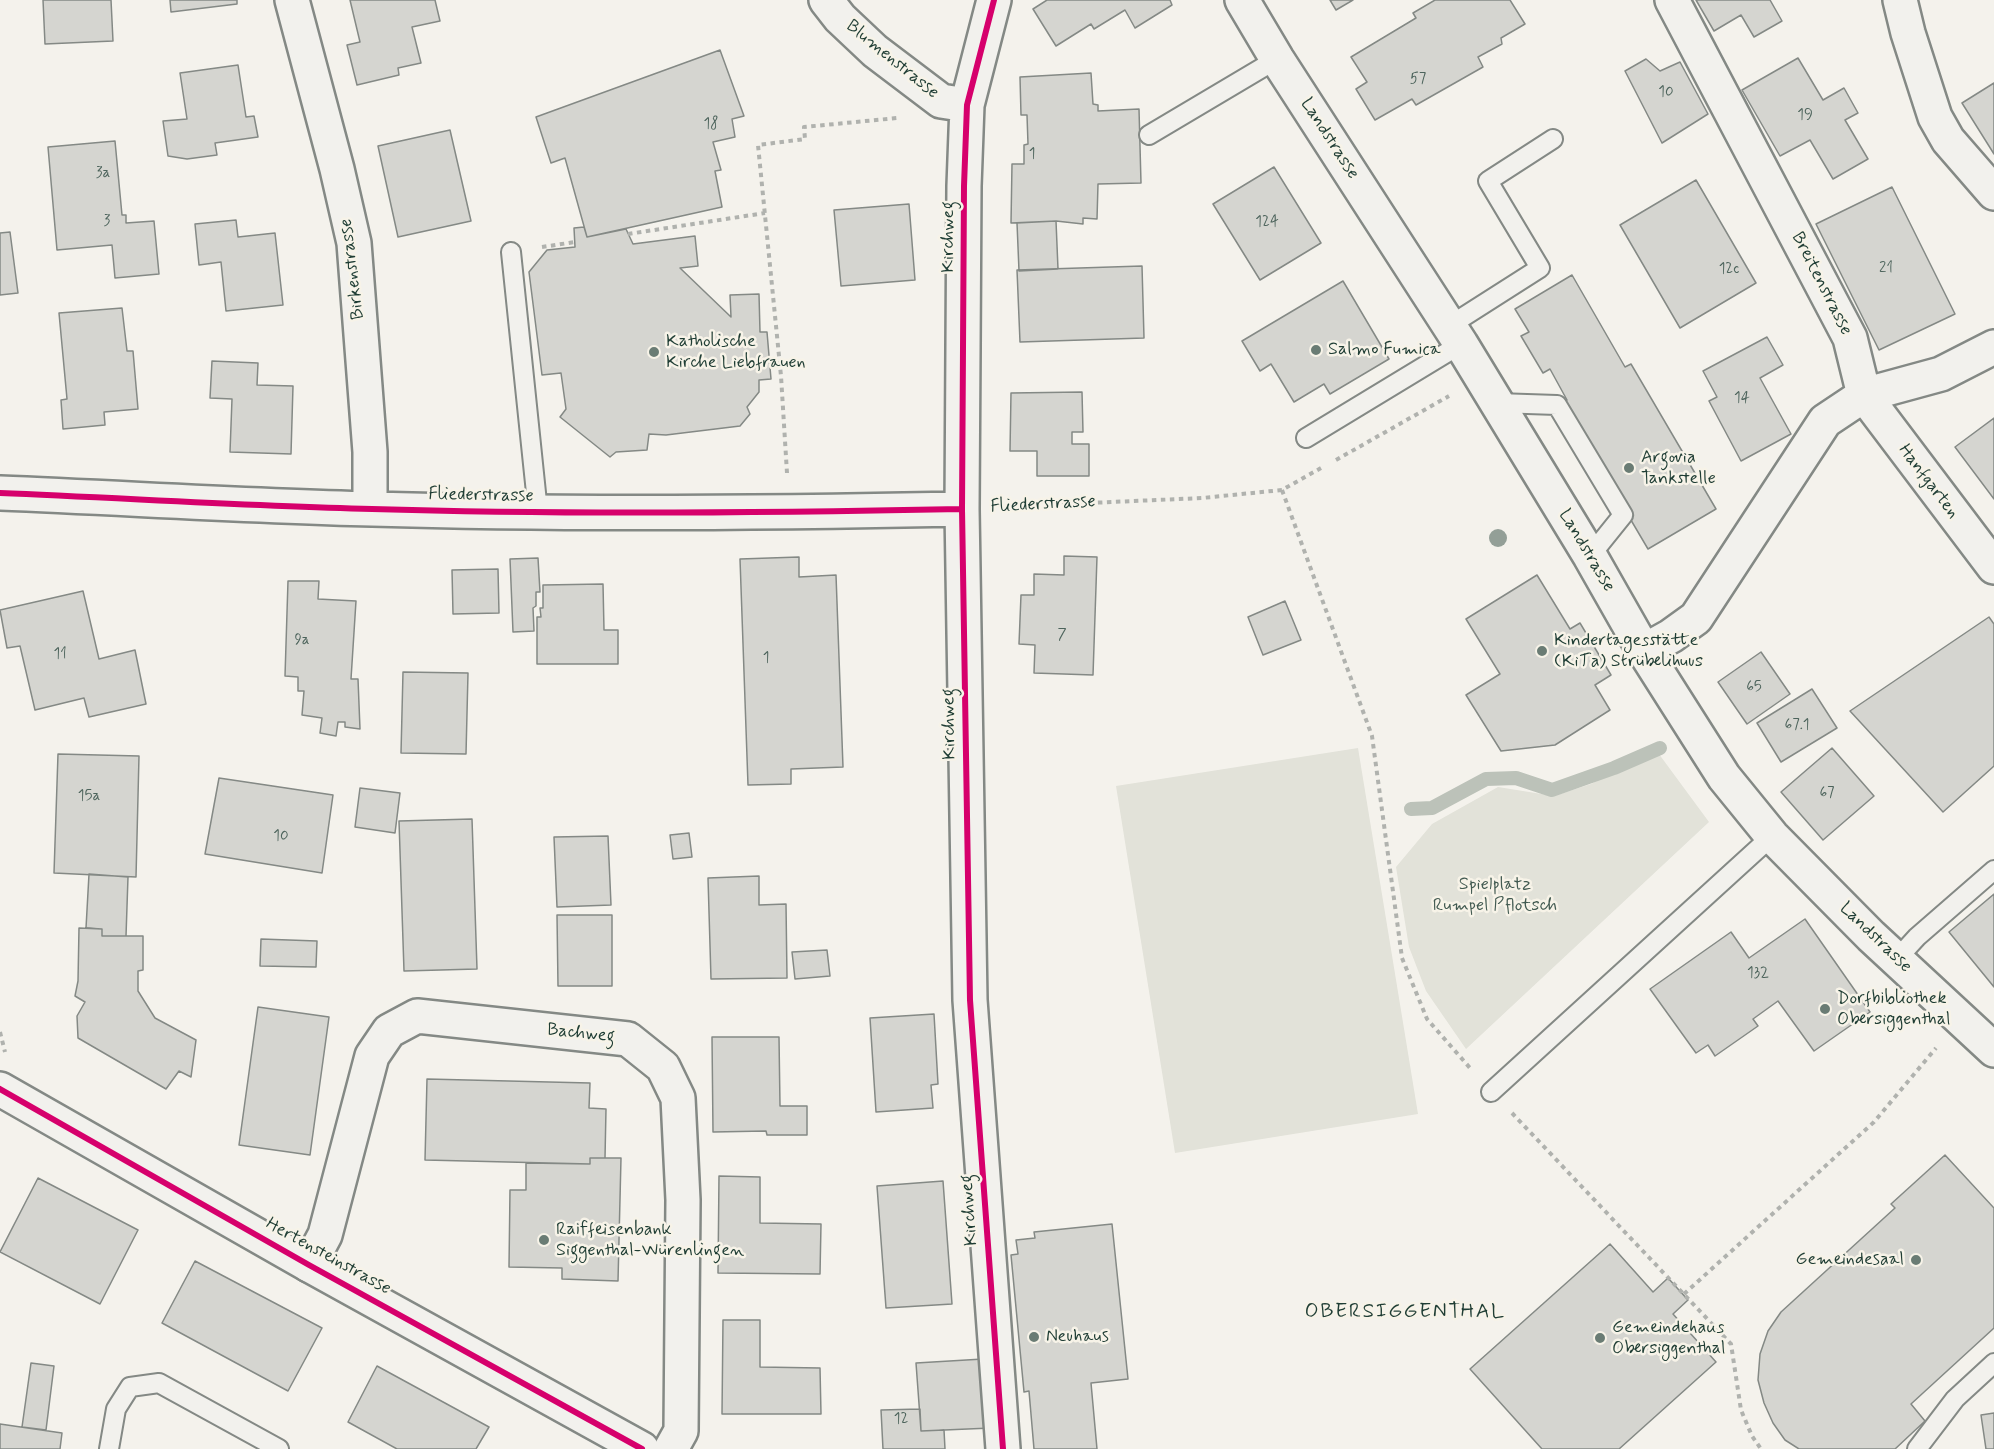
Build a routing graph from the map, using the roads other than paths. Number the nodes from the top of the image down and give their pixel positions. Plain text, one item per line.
1 (292, 0) edge
2 (826, 0) edge
3 (994, 0) edge
4 (1242, 0) edge
5 (1672, 0) edge
6 (1900, 0) edge
7 (1277, 59) junction
8 (954, 103) junction
9 (1149, 135) dead end
10 (1553, 138) dead end
11 (1994, 193) edge
12 (511, 252) dead end
13 (1455, 335) junction
14 (1994, 347) edge
15 (1489, 390) junction
16 (1864, 395) junction
17 (1306, 438) dead end
18 (0, 493) edge
19 (370, 509) junction
20 (962, 509) junction
21 (538, 512) junction
22 (1590, 556) junction
23 (1994, 567) edge
24 (1644, 651) junction
25 (1772, 836) junction
26 (1994, 870) edge
27 (1896, 960) junction
28 (1994, 1050) edge
29 (4, 1075) edge
30 (1491, 1092) road end
31 (309, 1265) junction
32 (1994, 1363) edge
33 (109, 1449) edge
34 (279, 1449) edge
35 (642, 1449) edge
36 (671, 1449) edge
37 (1003, 1449) edge
38 (1917, 1449) edge

1 - 19 street, Birkenstrasse
2 - 8 street, Blumenstrasse
3 - 8 street, Kirchweg
4 - 7 street, Landstrasse
5 - 16 street, Breitenstrasse
6 - 11 street
7 - 9 lane
7 - 13 street, Landstrasse
8 - 20 street, Kirchweg
10 - 13 lane
12 - 21 lane
13 - 15 street, Landstrasse
13 - 17 lane
14 - 16 street
15 - 22 street, Landstrasse
15 - 22 lane
16 - 23 street, Hanfgarten
16 - 24 street
18 - 19 street, Fliederstrasse
19 - 21 street, Fliederstrasse
20 - 21 street, Fliederstrasse
20 - 37 street, Kirchweg
22 - 24 street, Landstrasse
24 - 25 street, Landstrasse
25 - 27 street, Landstrasse
25 - 30 lane
26 - 27 lane
27 - 28 street, Landstrasse
29 - 31 street, Hertensteinstrasse
31 - 35 street, Hertensteinstrasse
31 - 36 street, Bachweg
32 - 38 lane
33 - 34 lane

